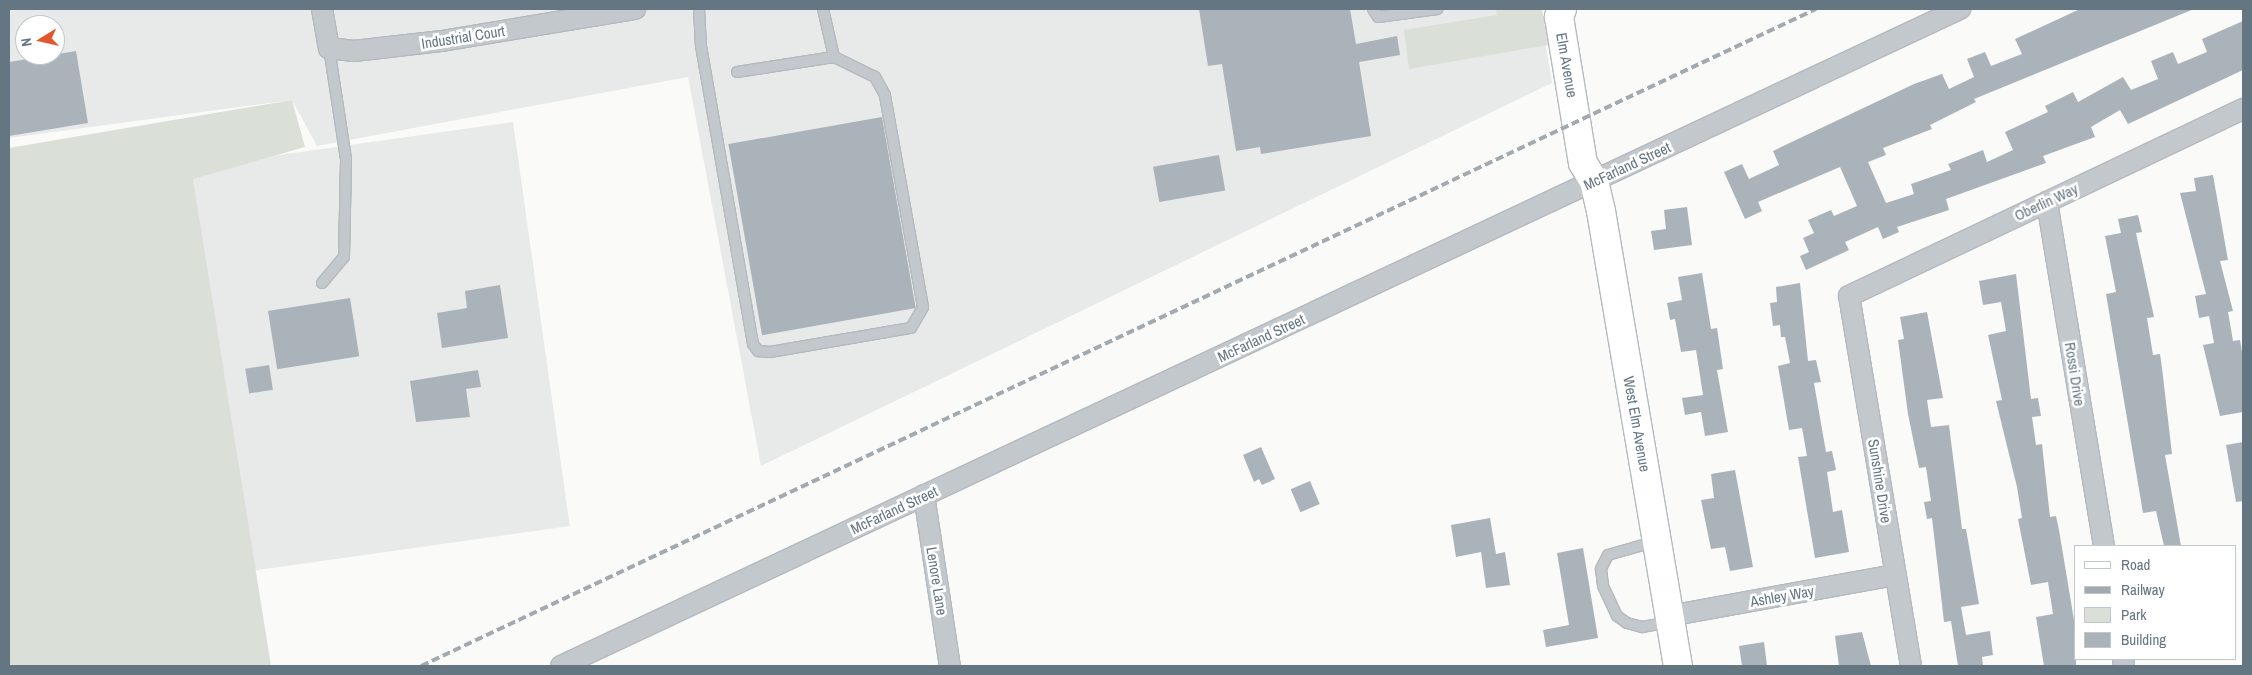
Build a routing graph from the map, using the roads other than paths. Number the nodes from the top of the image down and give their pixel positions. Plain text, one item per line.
1 (322, 9) edge
2 (635, 9) edge
3 (699, 9) edge
4 (823, 9) edge
5 (1373, 9) edge
6 (1436, 9) edge
7 (1562, 9) edge
8 (1570, 9) edge
9 (1960, 9) edge
10 (329, 48) junction
11 (834, 57) junction
12 (737, 72) dead end
13 (2243, 109) edge
14 (1584, 119) junction
15 (1594, 181) junction
16 (2047, 202) junction
17 (322, 283) dead end
18 (1849, 296) joint
19 (924, 495) junction
20 (1657, 541) junction
21 (2104, 545) edge
22 (1895, 575) junction
23 (1670, 619) junction
24 (561, 666) edge
25 (950, 666) edge
26 (1678, 666) edge
27 (1911, 666) edge

1 - 10 street
2 - 10 street, Industrial Court
3 - 11 lane
4 - 11 lane
5 - 6 lane
7 - 14 street, Elm Avenue
8 - 14 street, Elm Avenue
9 - 15 street, McFarland Street
10 - 17 lane
11 - 12 lane
13 - 16 street, Oberlin Way
14 - 15 street, West Elm Avenue
15 - 19 street, McFarland Street
15 - 20 street, West Elm Avenue
16 - 18 street, Oberlin Way
16 - 21 street, Rossi Drive
18 - 22 street, Sunshine Drive
19 - 24 street, McFarland Street
19 - 25 street, Lenore Lane
20 - 23 street, West Elm Avenue
20 - 23 lane
22 - 23 street, Ashley Way
22 - 27 street, Sunshine Drive
23 - 26 street, West Elm Avenue

